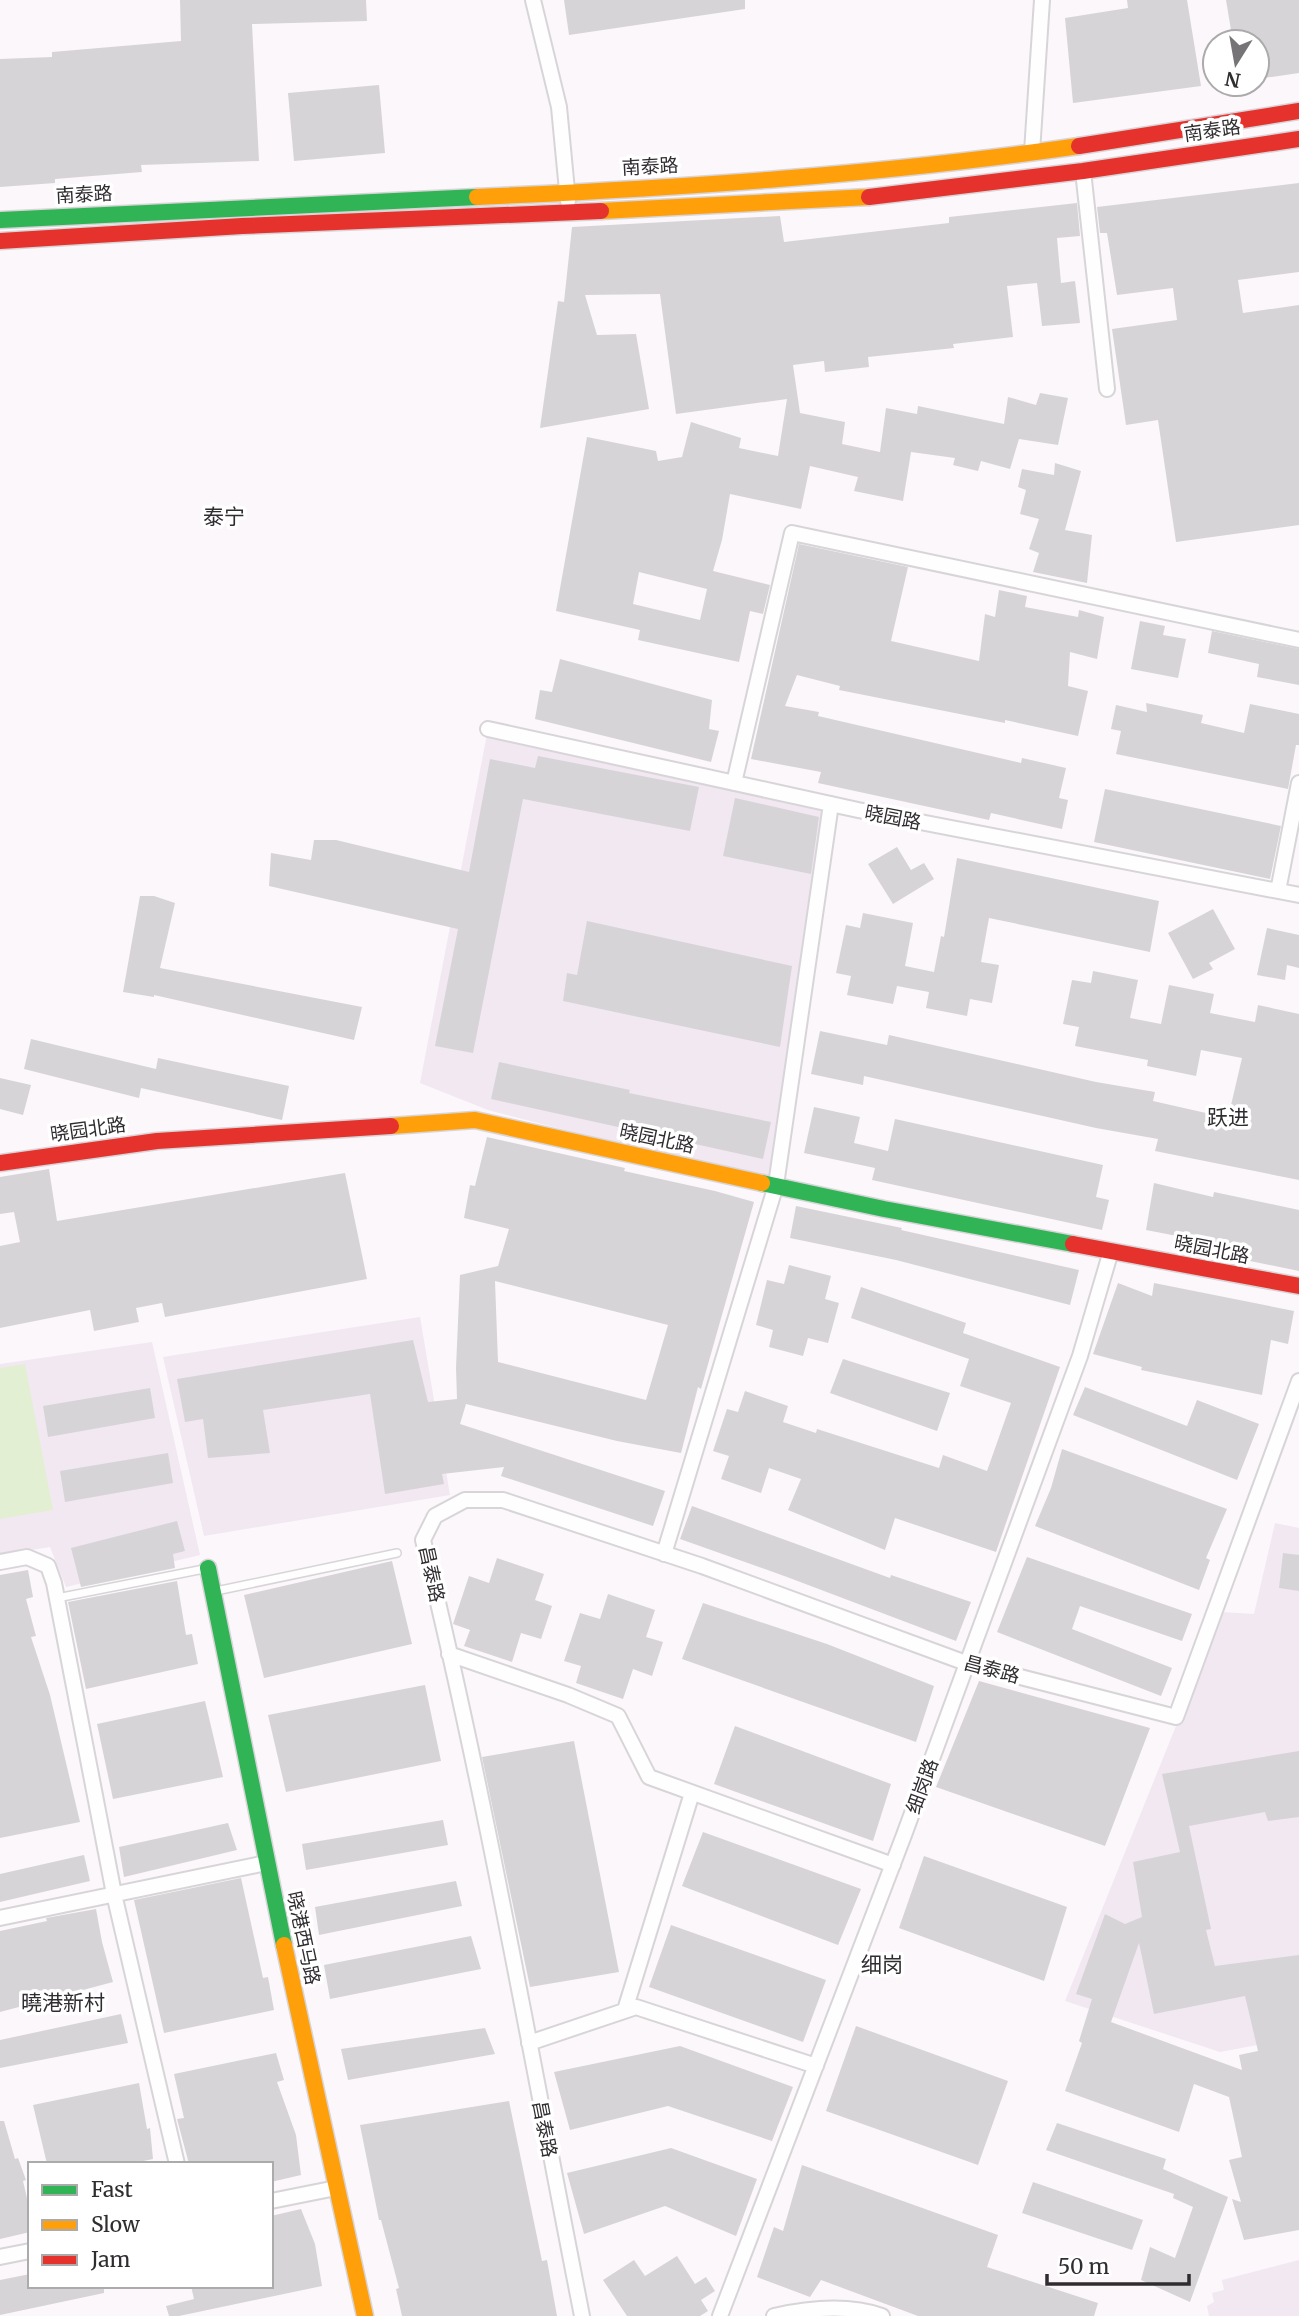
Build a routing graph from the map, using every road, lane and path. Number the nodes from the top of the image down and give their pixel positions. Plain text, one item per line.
1 (533, 0) edge
2 (1042, 0) edge
3 (1299, 111) edge
4 (1299, 139) edge
5 (1032, 152) junction
6 (1083, 171) junction
7 (568, 192) junction
8 (568, 213) junction
9 (0, 220) edge
10 (0, 241) edge
11 (1107, 389) dead end
12 (1299, 640) edge
13 (488, 729) dead end
14 (734, 783) junction
15 (1299, 783) edge
16 (831, 804) junction
17 (1278, 891) junction
18 (1299, 895) edge
19 (0, 1163) edge
20 (776, 1185) junction
21 (1111, 1251) junction
22 (1299, 1286) edge
23 (1299, 1381) edge
24 (397, 1553) dead end
25 (664, 1554) junction
26 (0, 1562) edge
27 (208, 1568) joint
28 (213, 1591) junction
29 (57, 1598) junction
30 (449, 1654) junction
31 (966, 1663) junction
32 (692, 1793) junction
33 (266, 1863) junction
34 (893, 1865) junction
35 (114, 1894) junction
36 (0, 1917) edge
37 (625, 2010) junction
38 (528, 2043) junction
39 (816, 2066) junction
40 (177, 2162) edge
41 (336, 2188) junction
42 (273, 2201) edge
43 (28, 2251) edge
44 (0, 2257) edge
45 (365, 2316) edge
46 (582, 2316) edge
47 (720, 2316) edge
48 (775, 2316) edge
49 (882, 2316) edge

1 - 7 street
2 - 5 street
3 - 5 main road, 南泰路
4 - 6 main road, 南泰路
5 - 7 main road, 南泰路
6 - 8 main road, 南泰路
6 - 11 street
7 - 8 street
7 - 9 main road, 南泰路
8 - 10 main road, 南泰路
12 - 14 street
13 - 14 street, 晓园路
14 - 16 street, 晓园路
15 - 17 street
16 - 17 street, 晓园路
16 - 20 street
17 - 18 street, 晓园路
19 - 20 main road, 晓园北路
20 - 21 main road, 晓园北路
20 - 25 street
21 - 22 main road, 晓园北路
21 - 31 street, 细岗路
23 - 31 street, 昌泰路
24 - 28 lane
25 - 30 street, 昌泰路
25 - 31 street, 昌泰路
26 - 29 street
27 - 28 main road, 晓港西马路
27 - 29 lane
28 - 33 main road, 晓港西马路
29 - 35 street
30 - 32 street
30 - 38 street, 昌泰路
31 - 34 street, 细岗路
32 - 34 street
32 - 37 street
33 - 35 street
33 - 41 main road, 晓港西马路
34 - 39 street, 细岗路
35 - 36 street
35 - 40 street
37 - 38 street
37 - 39 street
38 - 46 street, 昌泰路
39 - 47 street, 细岗路
41 - 42 street
41 - 45 main road, 晓港西马路
43 - 44 street
48 - 49 street

